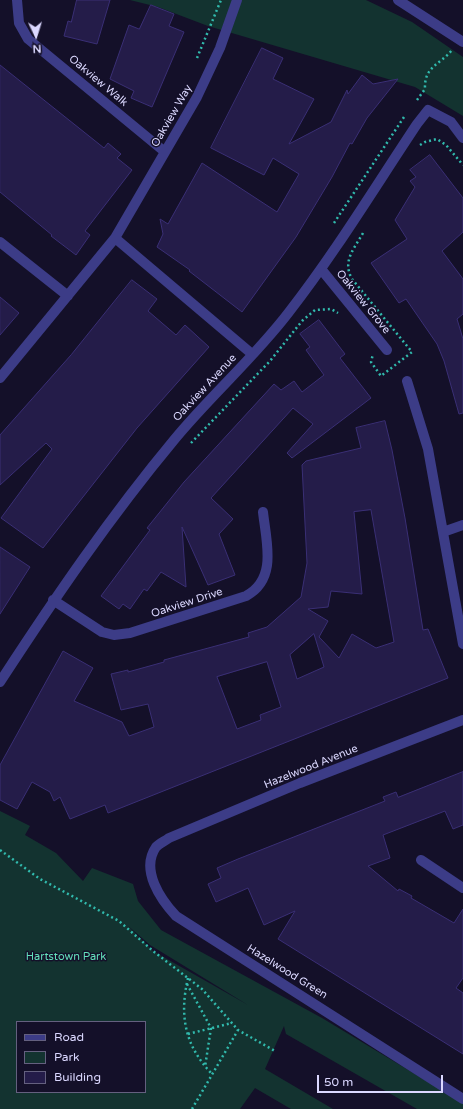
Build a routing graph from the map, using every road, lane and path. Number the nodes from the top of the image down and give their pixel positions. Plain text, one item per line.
1 (17, 0) edge
2 (221, 0) edge
3 (237, 0) edge
4 (398, 0) edge
5 (461, 41) edge
6 (197, 58) dead end
7 (415, 103) dead end
8 (406, 114) dead end
9 (463, 138) edge
10 (165, 152) junction
11 (332, 226) dead end
12 (115, 238) junction
13 (0, 242) edge
14 (321, 269) junction
15 (68, 296) junction
16 (387, 350) dead end
17 (252, 354) junction
18 (0, 378) edge
19 (407, 381) dead end
20 (263, 512) dead end
21 (463, 525) edge
22 (443, 532) junction
23 (53, 600) junction
24 (463, 644) edge
25 (0, 682) edge
26 (463, 720) edge
27 (169, 838) joint
28 (0, 850) edge
29 (421, 860) dead end
30 (463, 888) edge
31 (188, 978) junction
32 (187, 984) junction
33 (232, 1023) junction
34 (211, 1028) junction
35 (238, 1030) junction
36 (188, 1034) junction
37 (275, 1050) dead end
38 (205, 1068) junction
39 (212, 1074) junction
40 (463, 1099) edge
41 (192, 1109) edge

1 - 10 street, Oakview Walk
2 - 6 path
3 - 10 street, Oakview Way
4 - 5 street
5 - 7 path
8 - 11 path
9 - 14 street, Oakview Avenue
10 - 12 street, Oakview Way
12 - 15 street, Oakview Way
12 - 17 street
13 - 15 street
14 - 16 street, Oakview Grove
14 - 17 street, Oakview Avenue
15 - 18 street, Oakview Way
17 - 23 street, Oakview Avenue
19 - 22 street
20 - 23 street, Oakview Drive
21 - 22 street
22 - 24 street
23 - 25 street, Oakview Avenue
26 - 27 street, Hazelwood Avenue
27 - 40 street, Hazelwood Green
28 - 31 path
29 - 30 street
31 - 32 path
31 - 33 path
32 - 34 path
32 - 36 path
33 - 34 path
33 - 35 path
34 - 36 path
34 - 38 path
35 - 37 path
35 - 39 path
36 - 38 path
38 - 39 path
39 - 41 path

